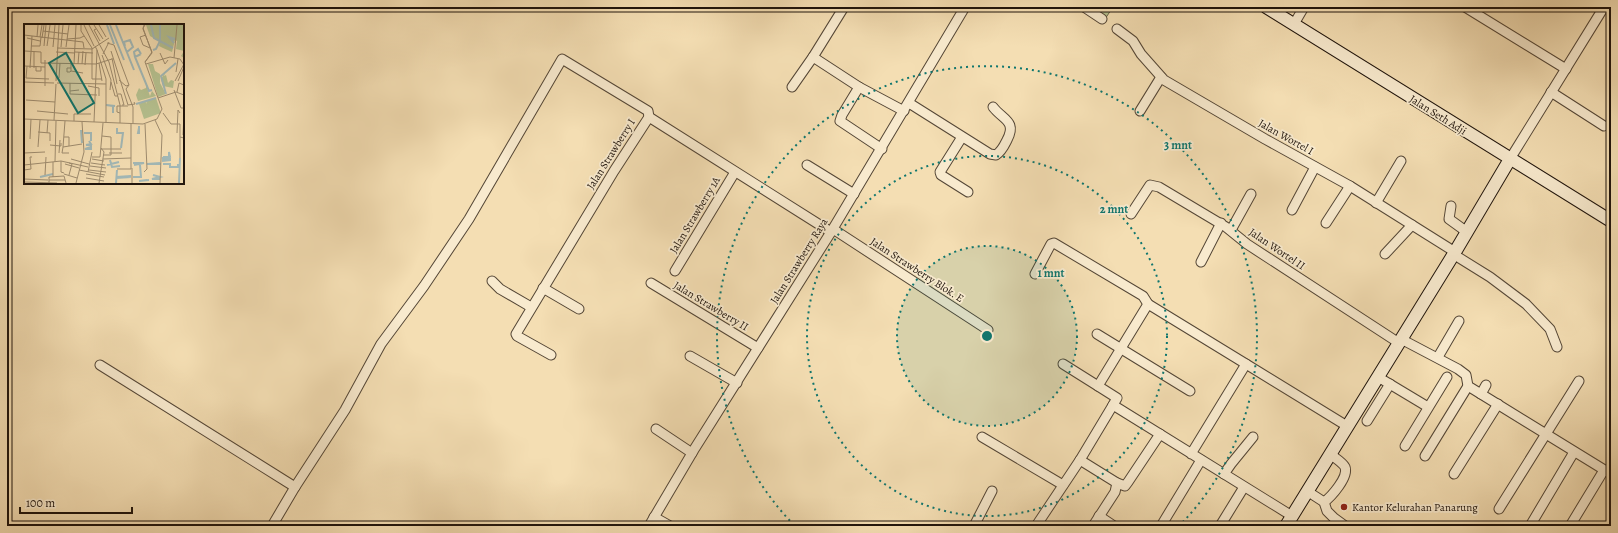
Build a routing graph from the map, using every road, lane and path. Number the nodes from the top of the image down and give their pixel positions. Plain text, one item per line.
1 (844, 7) edge
2 (965, 7) edge
3 (1084, 7) edge
4 (1266, 7) edge
5 (1304, 7) edge
6 (1465, 7) edge
7 (1604, 7) edge
8 (1102, 19) dead end
9 (1294, 24) junction
10 (1117, 29) dead end
11 (813, 57) junction
12 (1566, 69) junction
13 (1161, 77) junction
14 (792, 87) dead end
15 (859, 87) junction
16 (1552, 92) junction
17 (906, 107) junction
18 (993, 107) dead end
19 (1140, 111) dead end
20 (649, 117) junction
21 (1604, 126) dead end
22 (962, 137) junction
23 (882, 148) junction
24 (1510, 159) junction
25 (1401, 161) dead end
26 (807, 165) dead end
27 (1315, 167) junction
28 (735, 172) junction
29 (1350, 186) junction
30 (968, 192) dead end
31 (854, 194) junction
32 (1251, 194) dead end
33 (1376, 203) junction
34 (1451, 206) dead end
35 (1292, 210) dead end
36 (1131, 214) dead end
37 (1611, 221) edge
38 (1326, 223) dead end
39 (1221, 224) junction
40 (1412, 225) junction
41 (832, 230) junction
42 (1231, 230) junction
43 (1467, 232) junction
44 (1454, 253) junction
45 (1385, 254) dead end
46 (1202, 262) dead end
47 (675, 271) dead end
48 (1035, 274) dead end
49 (492, 281) dead end
50 (651, 283) dead end
51 (543, 288) junction
52 (1148, 304) junction
53 (531, 307) junction
54 (579, 309) dead end
55 (1459, 321) dead end
56 (988, 330) dead end
57 (1097, 334) dead end
58 (1400, 341) junction
59 (1557, 347) dead end
60 (758, 348) junction
61 (1121, 348) junction
62 (551, 355) dead end
63 (690, 356) dead end
64 (1438, 357) junction
65 (1063, 364) dead end
66 (1246, 364) junction
67 (100, 365) dead end
68 (1378, 377) junction
69 (1447, 377) dead end
70 (1579, 381) dead end
71 (737, 383) junction
72 (1390, 384) junction
73 (1486, 385) dead end
74 (1098, 386) junction
75 (1468, 386) junction
76 (1190, 391) dead end
77 (1481, 394) junction
78 (1498, 404) junction
79 (1113, 405) junction
80 (1428, 407) junction
81 (1367, 421) dead end
82 (1347, 426) junction
83 (656, 429) dead end
84 (1160, 434) junction
85 (1545, 434) junction
86 (982, 437) dead end
87 (1253, 437) dead end
88 (1405, 446) dead end
89 (1574, 452) junction
90 (692, 453) junction
91 (1192, 454) junction
92 (1330, 454) junction
93 (1425, 456) dead end
94 (1080, 460) junction
95 (1201, 460) junction
96 (1608, 472) edge
97 (1224, 474) junction
98 (1454, 474) dead end
99 (1117, 483) junction
100 (1063, 485) junction
101 (295, 487) junction
102 (1244, 487) junction
103 (992, 491) dead end
104 (1307, 491) junction
105 (1324, 502) junction
106 (1499, 508) dead end
107 (1098, 516) junction
108 (654, 517) junction
109 (1289, 521) edge
110 (272, 526) edge
111 (649, 526) edge
112 (670, 526) edge
113 (974, 526) edge
114 (1036, 526) edge
115 (1093, 526) edge
116 (1114, 526) edge
117 (1161, 526) edge
118 (1220, 526) edge
119 (1345, 526) edge
120 (1530, 526) edge
121 (1570, 526) edge

1 - 11 street
2 - 17 street, Jalan Strawberry Raya
3 - 8 street
4 - 9 street, Jalan Seth Adji
5 - 9 street
6 - 12 street
7 - 12 street
9 - 24 street, Jalan Seth Adji
10 - 13 street, Jalan Wortel I
11 - 14 street
11 - 15 street
12 - 16 street
13 - 19 street
13 - 27 street, Jalan Wortel I
15 - 17 street
15 - 23 street
16 - 21 street
16 - 24 street
17 - 22 street
17 - 23 street, Jalan Strawberry Raya
18 - 22 street
20 - 28 street, Jalan Strawberry I
20 - 51 street, Jalan Strawberry I
20 - 101 street
22 - 30 street
23 - 31 street, Jalan Strawberry Raya
24 - 37 street, Jalan Seth Adji
24 - 43 street
25 - 33 street
26 - 31 street
27 - 29 street, Jalan Wortel I
27 - 35 street
28 - 41 street, Jalan Strawberry I
28 - 47 street, Jalan Strawberry 1A
29 - 33 street, Jalan Wortel I
29 - 38 street
31 - 41 street, Jalan Strawberry Raya
32 - 42 street
33 - 40 street, Jalan Wortel I
34 - 43 street
36 - 39 street, Jalan Wortel II
39 - 42 street, Jalan Wortel II
39 - 46 street
40 - 44 street, Jalan Wortel I
40 - 45 street
41 - 56 street, Jalan Strawberry Blok. E
41 - 60 street, Jalan Strawberry Raya
42 - 58 street, Jalan Wortel II
43 - 44 street
44 - 58 street
44 - 59 street, Jalan Wortel I
48 - 52 street
49 - 53 street
50 - 60 street, Jalan Strawberry II
51 - 53 street, Jalan Strawberry I
51 - 54 street
52 - 61 street
52 - 66 street
53 - 62 street, Jalan Strawberry I
55 - 64 street
57 - 61 street
58 - 64 street, Jalan Wortel II
58 - 68 street
60 - 71 street, Jalan Strawberry Raya
61 - 74 street
61 - 76 street
63 - 71 street
64 - 75 street, Jalan Wortel II
65 - 74 street
66 - 82 street
66 - 91 street
67 - 101 street
68 - 72 street
68 - 82 street
69 - 80 street
70 - 85 street
71 - 90 street, Jalan Strawberry Raya
72 - 80 street
72 - 81 street
73 - 77 street
74 - 79 street
75 - 77 street
75 - 93 street
77 - 78 street
78 - 85 street
78 - 98 street
79 - 84 street
79 - 94 street
80 - 88 street
82 - 92 street
83 - 90 street
84 - 91 street
84 - 99 street
85 - 89 street
85 - 106 street
86 - 100 street
87 - 97 street
89 - 96 street
89 - 120 street
90 - 108 street, Jalan Strawberry Raya
91 - 95 street
92 - 104 street
92 - 105 street
94 - 99 street
94 - 100 street
95 - 97 street
95 - 117 street
96 - 121 street
97 - 102 street
99 - 107 street
100 - 114 street
101 - 110 street
102 - 109 street
102 - 118 street
103 - 113 street
104 - 105 street
104 - 109 street
105 - 119 street
107 - 115 street
107 - 116 street
108 - 111 street, Jalan Strawberry Raya
108 - 112 street

